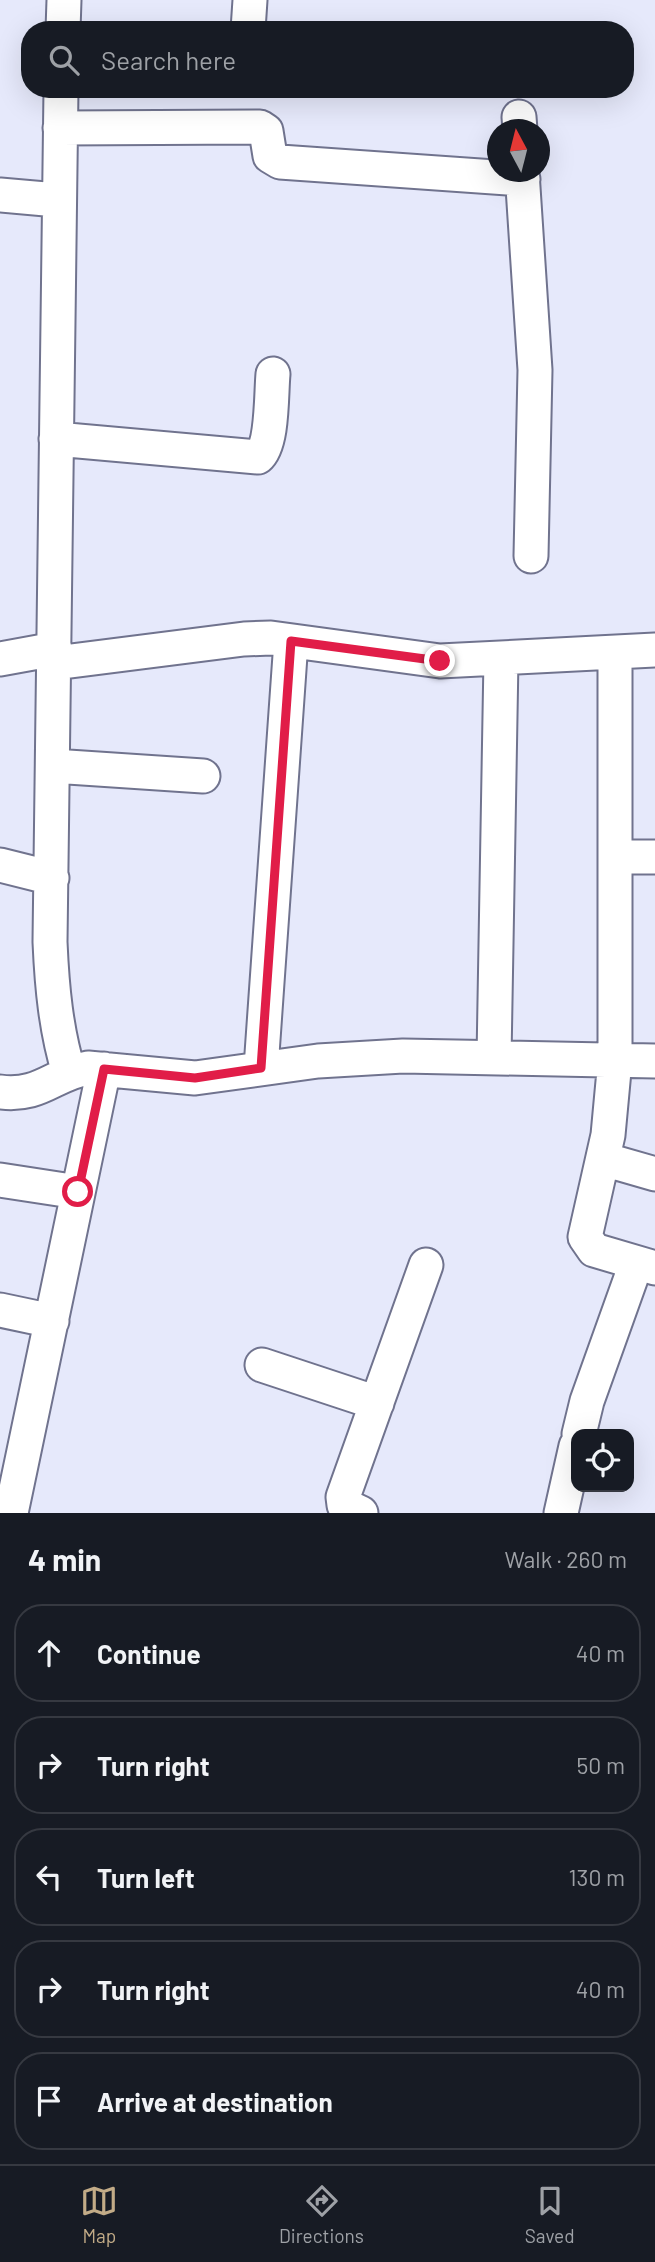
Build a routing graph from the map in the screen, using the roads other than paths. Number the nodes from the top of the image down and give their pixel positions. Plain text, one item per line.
1 (64, 0) edge
2 (250, 0) edge
3 (63, 21) edge
4 (249, 21) edge
5 (61, 98) edge
6 (60, 128) junction
7 (487, 173) edge
8 (523, 182) edge
9 (0, 195) edge
10 (57, 200) junction
11 (273, 374) dead end
12 (56, 439) junction
13 (531, 556) dead end
14 (291, 641) junction
15 (655, 650) edge
16 (615, 653) junction
17 (55, 656) junction
18 (0, 659) edge
19 (500, 659) junction
20 (54, 766) junction
21 (203, 776) dead end
22 (615, 857) junction
23 (655, 857) edge
24 (0, 865) edge
25 (52, 878) junction
26 (494, 1058) junction
27 (615, 1060) junction
28 (655, 1061) edge
29 (261, 1068) junction
30 (104, 1069) junction
31 (69, 1073) junction
32 (0, 1092) edge
33 (603, 1159) junction
34 (655, 1174) edge
35 (0, 1180) edge
36 (78, 1192) junction
37 (426, 1265) dead end
38 (645, 1266) edge
39 (0, 1310) edge
40 (52, 1321) junction
41 (262, 1365) dead end
42 (377, 1403) junction
43 (580, 1429) edge
44 (12, 1450) edge
45 (571, 1468) edge
46 (11, 1513) edge
47 (361, 1513) edge
48 (561, 1513) edge

1 - 3 street
2 - 4 street
5 - 6 street
6 - 7 street
6 - 10 street
8 - 13 street
9 - 10 street
10 - 12 street
11 - 12 street
12 - 17 street
14 - 17 street
14 - 19 street
14 - 29 street
15 - 16 street
16 - 19 street
16 - 22 street
17 - 18 street
17 - 20 street
19 - 26 street
20 - 21 street
20 - 25 street
22 - 23 street
22 - 27 street
24 - 25 street
25 - 31 street
26 - 27 street
26 - 29 street
27 - 28 street
27 - 33 street
29 - 30 street
30 - 31 street
30 - 36 street
31 - 32 street
33 - 34 street
33 - 38 street
35 - 36 street
36 - 40 street
37 - 42 street
38 - 43 street
39 - 40 street
40 - 44 street
41 - 42 street
42 - 47 street
44 - 46 street
45 - 48 street

